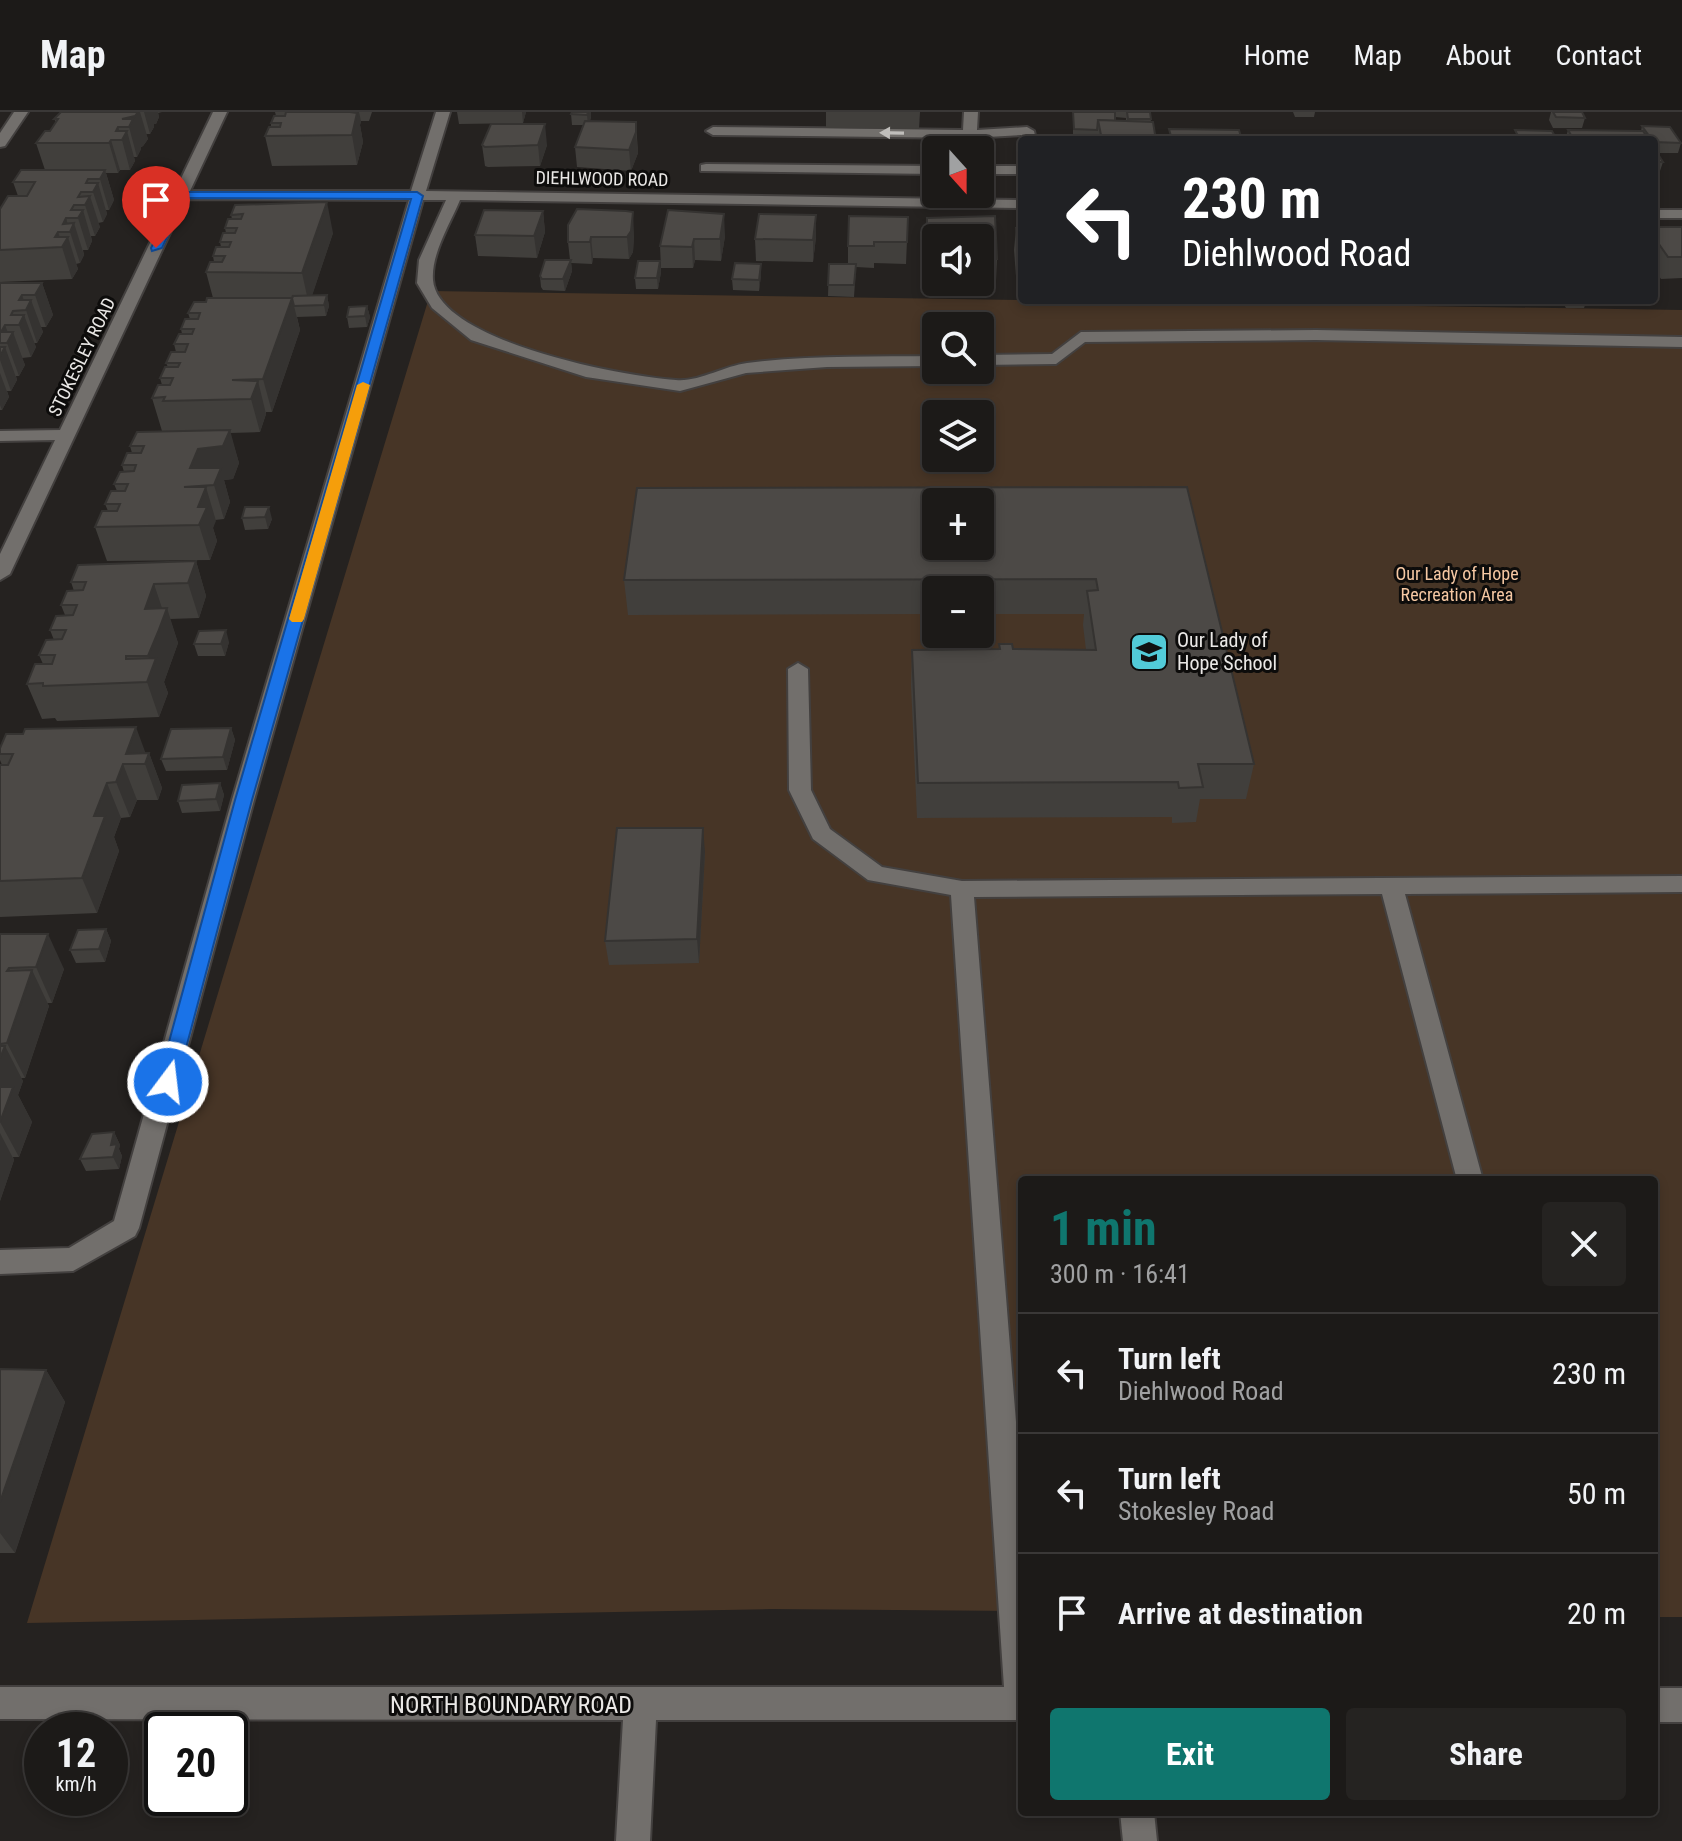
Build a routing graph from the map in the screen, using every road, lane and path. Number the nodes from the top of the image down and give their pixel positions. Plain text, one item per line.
1 (21, 112) edge
2 (220, 112) edge
3 (443, 112) edge
4 (716, 112) edge
5 (971, 112) edge
6 (970, 134) junction
7 (1028, 136) edge
8 (0, 143) edge
9 (709, 149) junction
10 (922, 169) edge
11 (994, 170) edge
12 (1018, 170) edge
13 (182, 195) junction
14 (417, 196) junction
15 (455, 196) junction
16 (700, 199) junction
17 (1018, 204) edge
18 (1658, 214) edge
19 (1682, 214) edge
20 (1682, 342) edge
21 (994, 360) edge
22 (922, 362) edge
23 (67, 435) junction
24 (0, 436) edge
25 (0, 574) edge
26 (798, 669) dead end
27 (1682, 884) edge
28 (1391, 886) junction
29 (962, 889) junction
30 (1469, 1176) edge
31 (0, 1262) edge
32 (1018, 1650) edge
33 (0, 1703) edge
34 (1018, 1704) edge
35 (1658, 1705) edge
36 (1682, 1705) edge
37 (640, 1706) junction
38 (1137, 1816) edge
39 (633, 1841) edge
40 (1140, 1841) edge

1 - 8 street
2 - 13 street, STOKESLEY ROAD
3 - 14 street
4 - 9 street
5 - 6 street
6 - 7 street
6 -> 9 street
9 - 10 street
9 - 16 street
11 - 12 street
13 - 14 street, DIEHLWOOD ROAD
13 - 23 street, STOKESLEY ROAD
14 - 15 street, DIEHLWOOD ROAD
14 - 31 street
15 - 16 street, DIEHLWOOD ROAD
15 - 22 street
16 - 17 street, DIEHLWOOD ROAD
18 - 19 street
20 - 21 street
23 - 24 street
23 - 25 street, STOKESLEY ROAD
26 - 29 street
27 - 28 street
28 - 29 street
28 - 30 street
29 - 32 street
33 - 37 street, NORTH BOUNDARY ROAD
34 - 37 street, NORTH BOUNDARY ROAD
35 - 36 street
37 - 39 street
38 - 40 street

